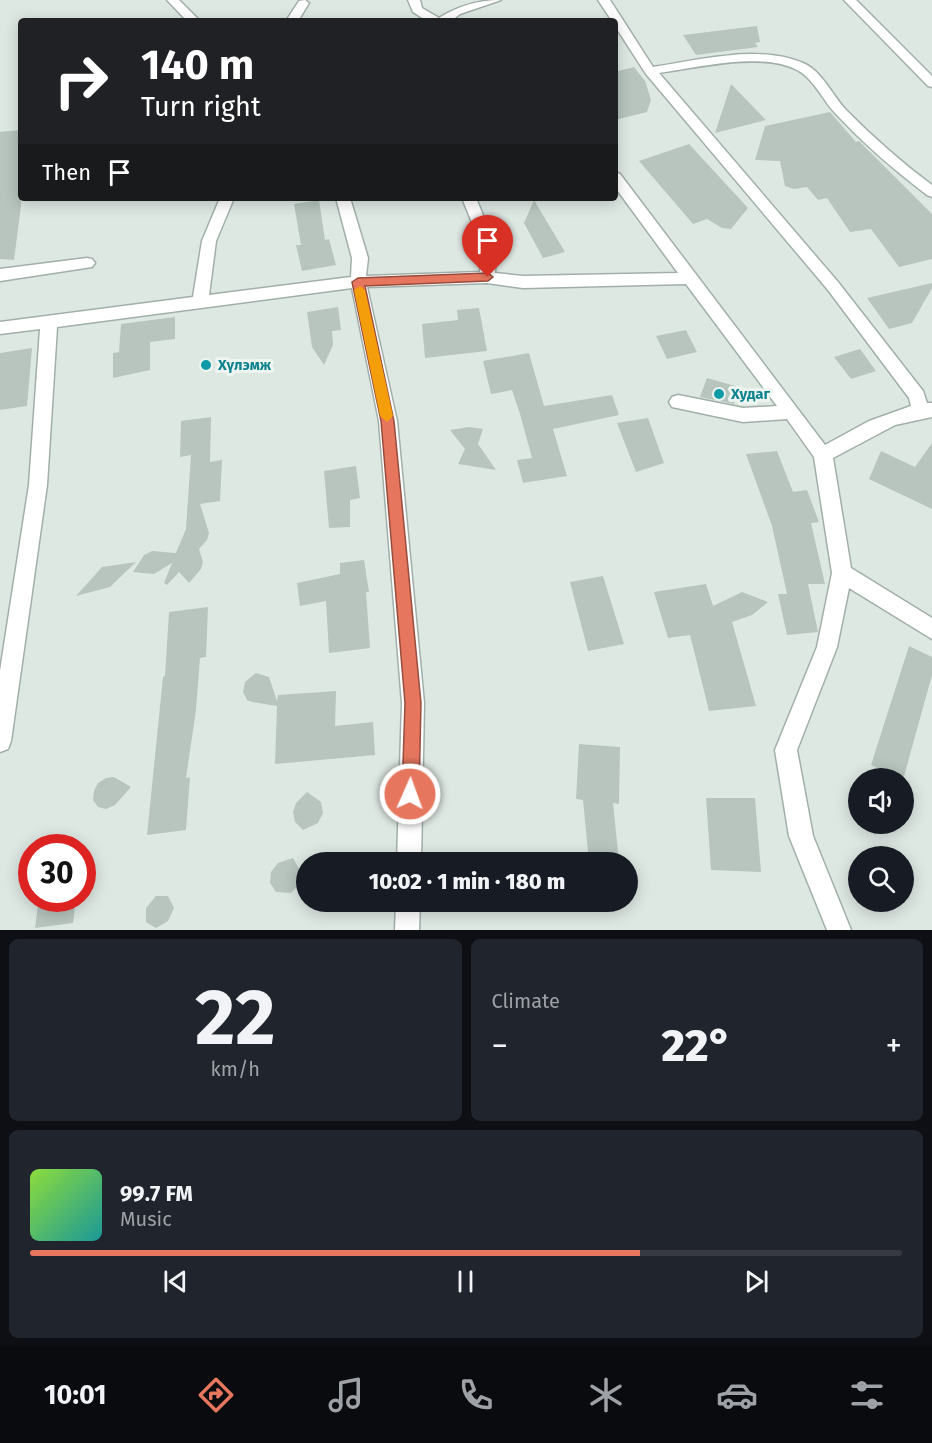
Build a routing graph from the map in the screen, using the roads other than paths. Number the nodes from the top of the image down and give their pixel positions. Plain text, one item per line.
1 (173, 0) edge
2 (414, 0) edge
3 (495, 0) edge
4 (604, 0) edge
5 (850, 0) edge
6 (303, 3) dead end
7 (191, 18) edge
8 (294, 18) edge
9 (430, 18) edge
10 (447, 18) edge
11 (616, 18) edge
12 (618, 22) edge
13 (650, 71) junction
14 (932, 82) edge
15 (618, 181) edge
16 (932, 192) edge
17 (226, 201) edge
18 (344, 201) edge
19 (470, 201) edge
20 (87, 263) dead end
21 (0, 275) edge
22 (488, 277) junction
23 (691, 278) junction
24 (358, 282) junction
25 (200, 303) junction
26 (49, 321) junction
27 (0, 328) edge
28 (678, 402) dead end
29 (926, 410) edge
30 (793, 412) junction
31 (823, 455) junction
32 (842, 573) junction
33 (932, 629) edge
34 (0, 741) edge
35 (409, 852) edge
36 (408, 912) edge
37 (407, 930) edge
38 (838, 930) edge

1 - 7 street
2 - 9 street
3 - 10 street
4 - 11 street
5 - 14 street
6 - 8 street
12 - 13 street
13 - 16 street
13 - 29 street
15 - 23 street
17 - 25 street
18 - 24 street
19 - 22 street
20 - 21 street
22 - 23 street
22 - 24 street
23 - 30 street
24 - 25 street
24 - 35 street
25 - 26 street
26 - 27 street
26 - 34 street
28 - 30 street
29 - 31 street
30 - 31 street
31 - 32 street
32 - 33 street
32 - 38 street
36 - 37 street

